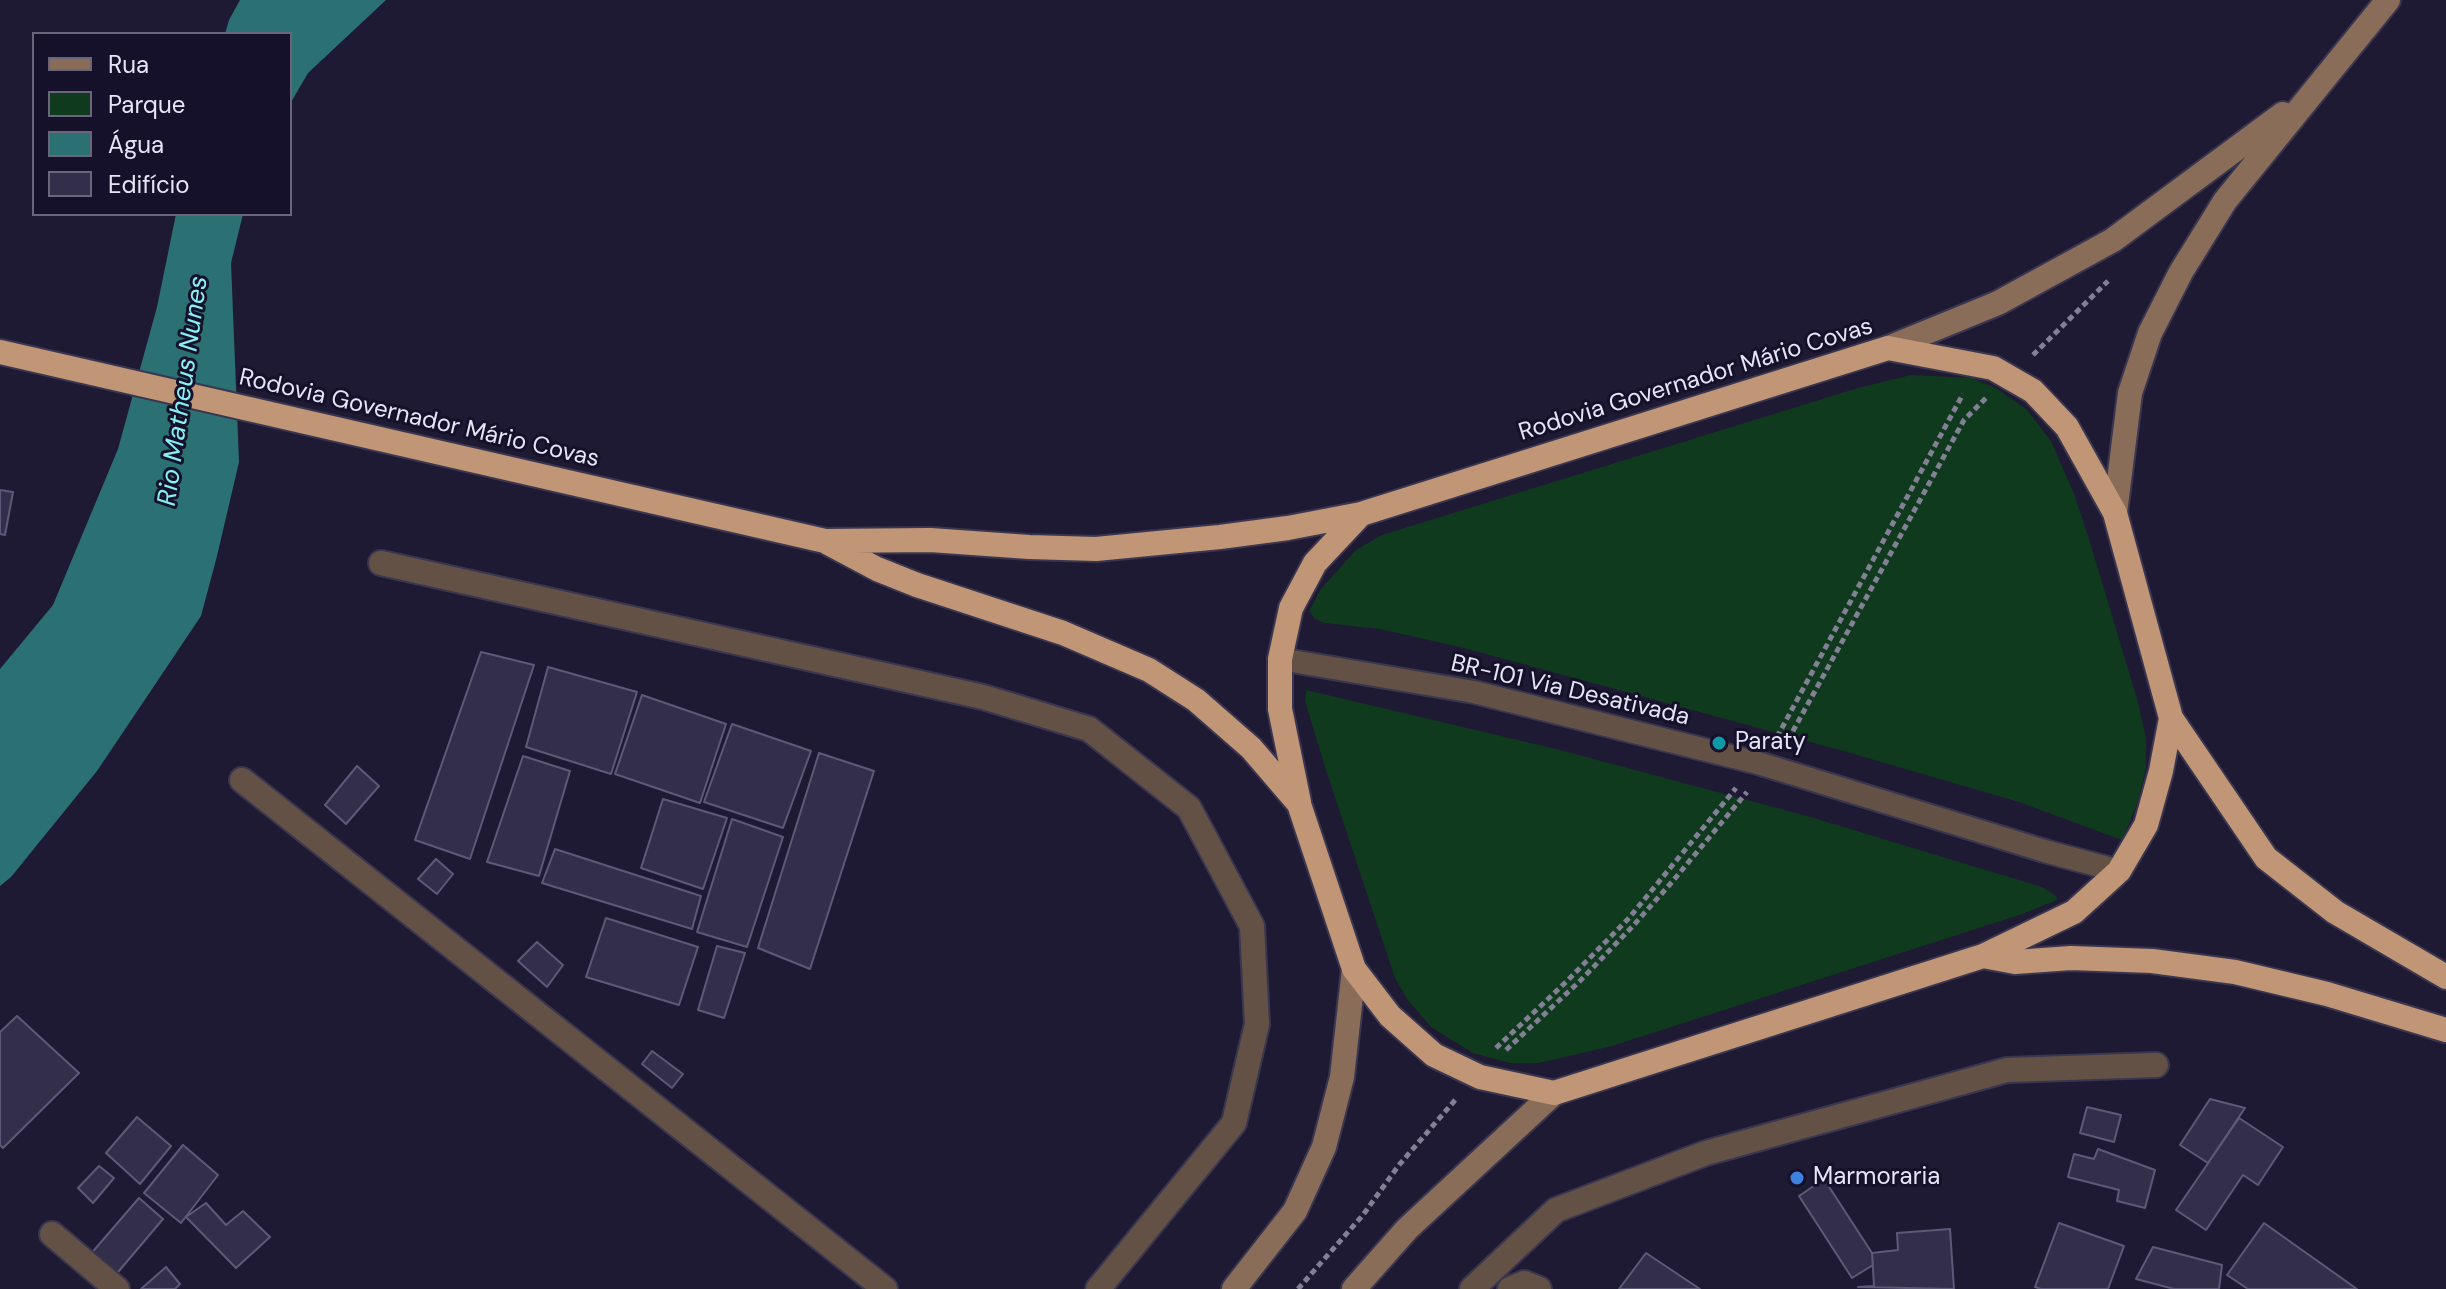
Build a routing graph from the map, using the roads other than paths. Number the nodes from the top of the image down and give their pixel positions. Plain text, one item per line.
1 (2388, 0) edge
2 (2313, 90) junction
3 (1888, 348) junction
4 (11, 355) edge
5 (2115, 513) junction
6 (1361, 514) junction
7 (825, 541) junction
8 (381, 563) dead end
9 (1280, 659) junction
10 (2171, 718) junction
11 (242, 780) dead end
12 (1299, 804) junction
13 (2119, 871) junction
14 (1983, 956) junction
15 (1354, 969) junction
16 (2446, 977) edge
17 (2446, 1030) edge
18 (2156, 1065) dead end
19 (1554, 1093) junction
20 (52, 1234) dead end
21 (117, 1289) edge
22 (885, 1289) edge
23 (1098, 1289) edge
24 (1234, 1289) edge
25 (1354, 1289) edge
26 (1472, 1289) edge
27 (1510, 1289) edge
28 (1539, 1289) edge

1 - 2 main road
2 - 3 main road
2 - 5 main road
3 - 5 highway, Rodovia Governador Mário Covas
3 - 6 highway, Rodovia Governador Mário Covas
4 - 7 highway, Rodovia Governador Mário Covas
5 - 10 highway, Rodovia Governador Mário Covas
6 - 7 highway, Rodovia Governador Mário Covas
6 - 9 highway
7 - 12 highway, Rodovia Governador Mário Covas
8 - 23 street
9 - 12 highway
9 - 13 lane, BR-101 Via Desativada
10 - 13 highway
10 - 16 highway, Rodovia Governador Mário Covas
11 - 22 street
12 - 15 highway, Rodovia Governador Mário Covas
13 - 14 highway
14 - 17 highway, Rodovia Governador Mário Covas
14 - 19 highway, Rodovia Governador Mário Covas
15 - 19 highway, Rodovia Governador Mário Covas
15 - 24 main road
18 - 26 street
19 - 25 main road
20 - 21 street
27 - 28 street

